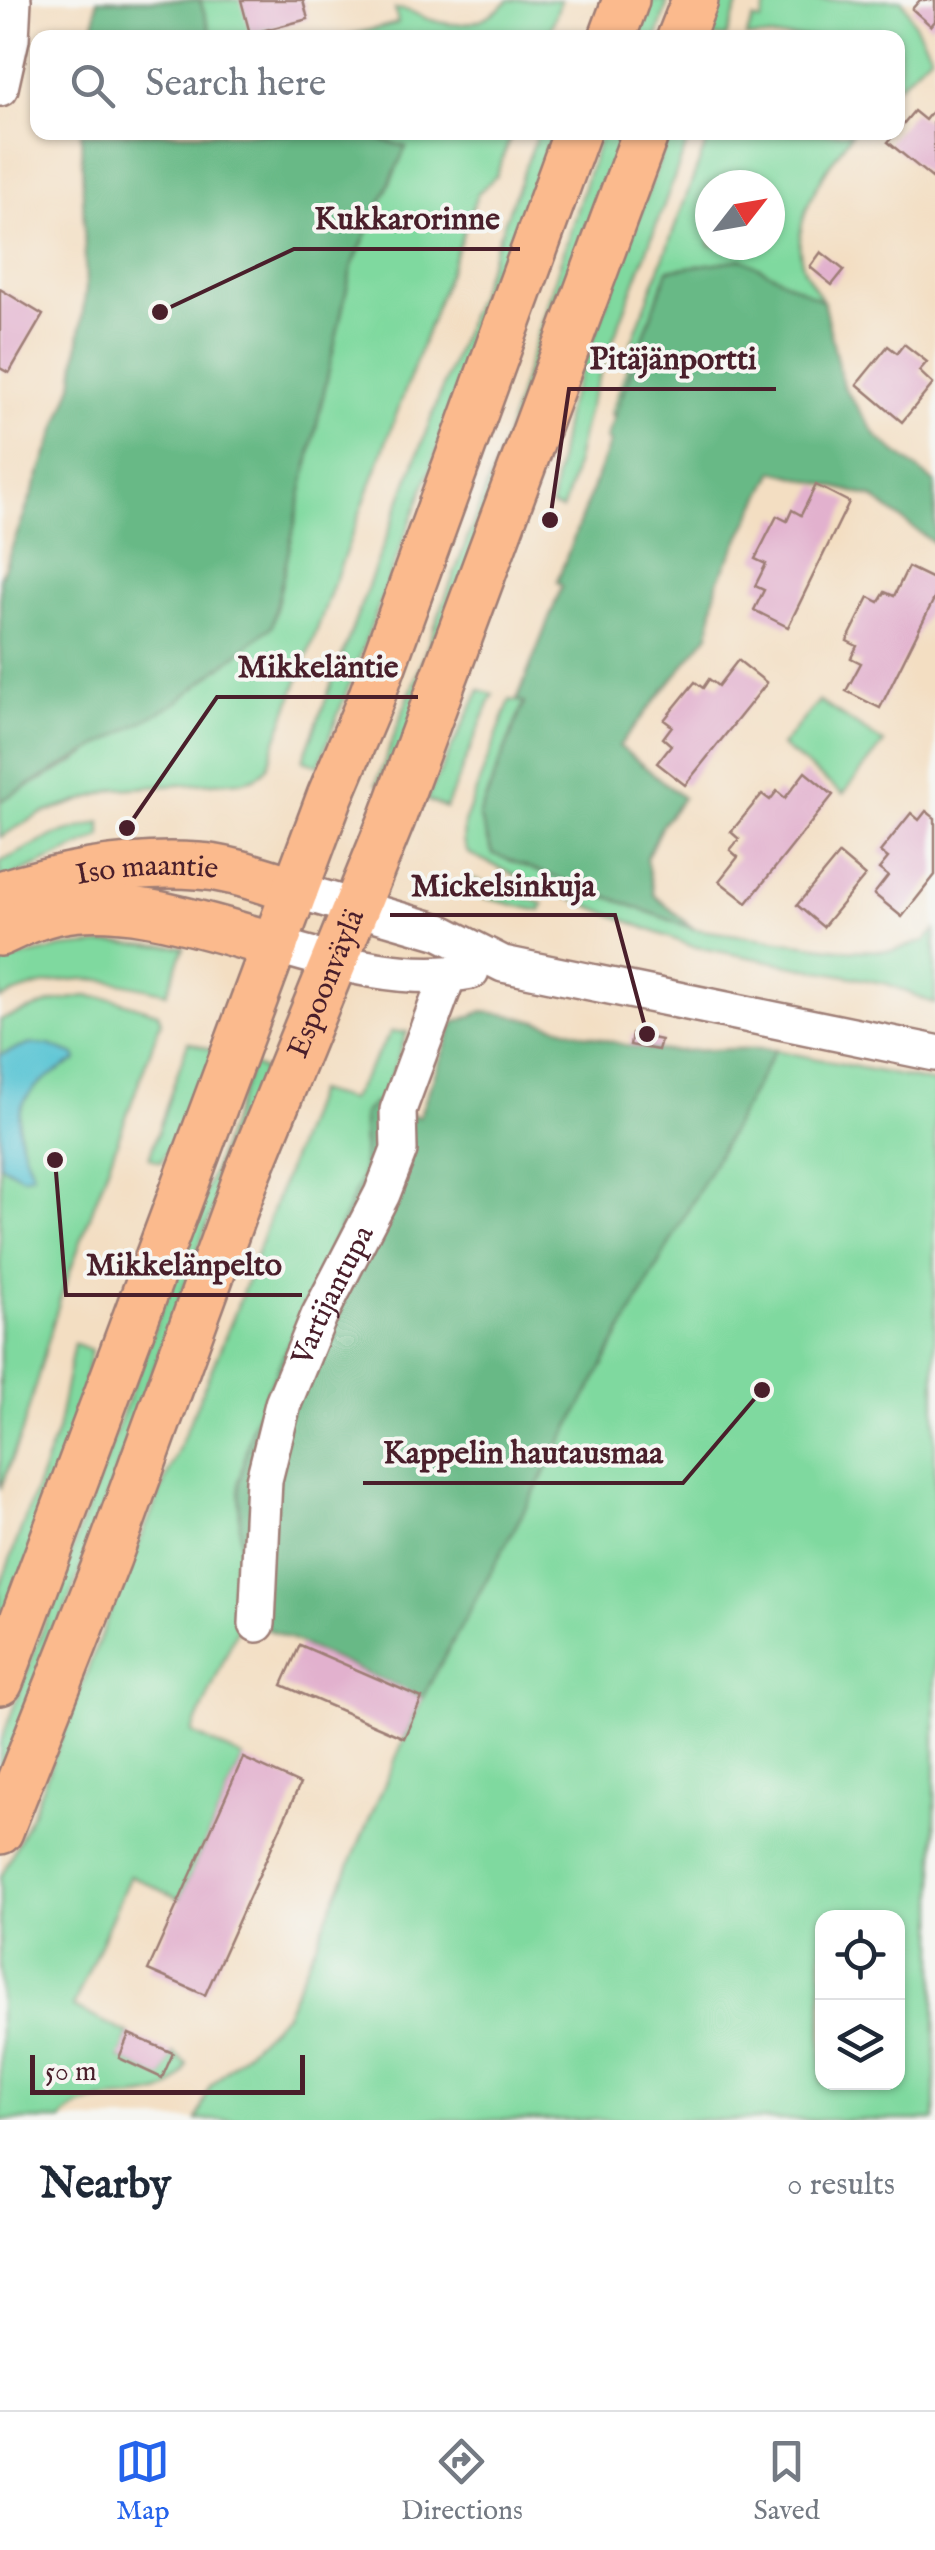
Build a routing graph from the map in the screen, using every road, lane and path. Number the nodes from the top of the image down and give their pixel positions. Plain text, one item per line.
1 (13, 0) edge
2 (626, 0) edge
3 (694, 0) edge
4 (615, 30) edge
5 (683, 30) edge
6 (0, 88) edge
7 (574, 140) edge
8 (643, 140) edge
9 (296, 890) junction
10 (0, 894) edge
11 (354, 907) junction
12 (0, 933) edge
13 (275, 945) junction
14 (334, 962) junction
15 (503, 964) junction
16 (448, 975) junction
17 (935, 1052) edge
18 (256, 1624) dead end
19 (0, 1682) edge
20 (0, 1831) edge

1 - 6 street
2 - 4 main road
3 - 5 main road
7 - 9 main road, Espoonväylä
8 - 11 main road, Espoonväylä
9 - 10 main road, Iso maantie
9 - 11 street
9 - 13 main road, Espoonväylä
11 - 14 main road, Espoonväylä
11 - 15 street
12 - 13 main road, Iso maantie
13 - 14 street
13 - 19 main road, Espoonväylä
14 - 16 street
14 - 20 main road, Espoonväylä
15 - 16 street
15 - 17 street
16 - 18 street, Vartijantupa

